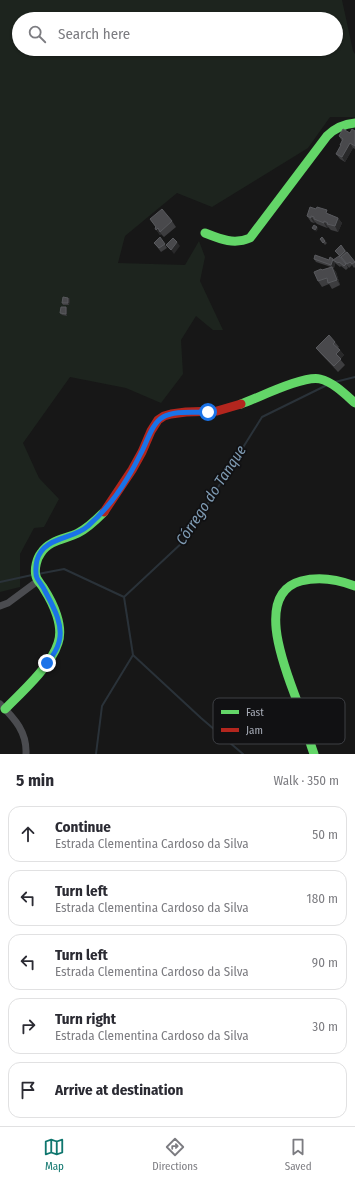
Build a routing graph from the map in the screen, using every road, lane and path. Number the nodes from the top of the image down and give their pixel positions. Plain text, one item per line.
1 (355, 123) edge
2 (205, 233) dead end
3 (355, 403) edge
4 (38, 579) junction
5 (355, 586) edge
6 (0, 606) edge
7 (296, 698) edge
8 (2, 707) edge
9 (311, 744) edge
10 (26, 754) edge
11 (314, 754) edge

1 - 2 street
3 - 4 street
4 - 6 street
4 - 8 street
5 - 7 street
8 - 10 street
9 - 11 street

